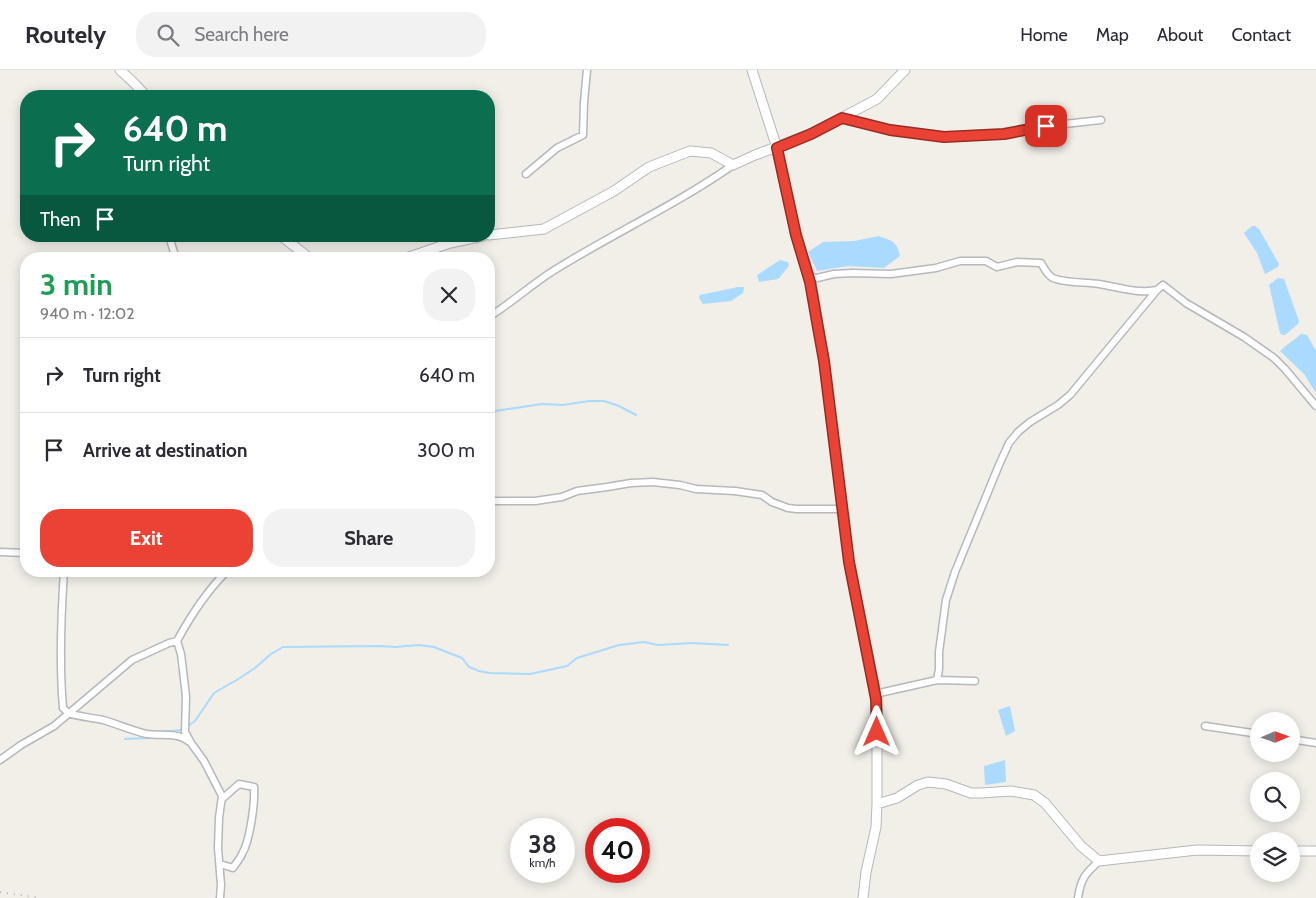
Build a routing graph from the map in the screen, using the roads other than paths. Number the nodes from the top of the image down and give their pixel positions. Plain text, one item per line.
1 (120, 70) edge
2 (587, 70) edge
3 (752, 70) edge
4 (905, 70) edge
5 (140, 90) edge
6 (842, 118) junction
7 (1101, 120) dead end
8 (777, 148) junction
9 (733, 165) junction
10 (526, 174) dead end
11 (495, 234) edge
12 (289, 242) edge
13 (455, 242) edge
14 (302, 252) edge
15 (424, 252) edge
16 (809, 277) junction
17 (1157, 290) junction
18 (495, 313) edge
19 (1316, 406) edge
20 (495, 502) edge
21 (843, 509) junction
22 (0, 552) edge
23 (20, 553) edge
24 (64, 577) edge
25 (221, 577) edge
26 (177, 640) junction
27 (937, 680) junction
28 (975, 681) dead end
29 (875, 694) junction
30 (69, 713) junction
31 (1205, 726) dead end
32 (1250, 733) edge
33 (1300, 740) edge
34 (191, 743) junction
35 (1316, 743) edge
36 (0, 760) edge
37 (222, 799) junction
38 (877, 804) junction
39 (1250, 851) edge
40 (1300, 851) edge
41 (1316, 851) edge
42 (1099, 861) junction
43 (220, 864) junction
44 (220, 898) edge
45 (862, 898) edge
46 (1078, 898) edge

1 - 5 street
2 - 10 street
3 - 8 street
4 - 6 street
6 - 7 street
6 - 8 street
8 - 9 street
8 - 16 street
9 - 11 street
9 - 18 street
12 - 14 street
13 - 15 street
16 - 17 street
16 - 21 street
17 - 19 street
17 - 27 street
20 - 21 street
21 - 29 street
22 - 23 street
24 - 30 street
25 - 26 street
26 - 30 street
26 - 34 street
27 - 28 street
27 - 29 street
29 - 38 street
30 - 34 street
30 - 36 street
31 - 32 street
33 - 35 street
34 - 37 street
37 - 43 street
37 - 43 street
38 - 42 street
38 - 45 street
39 - 42 street
40 - 41 street
42 - 46 street
43 - 44 street

